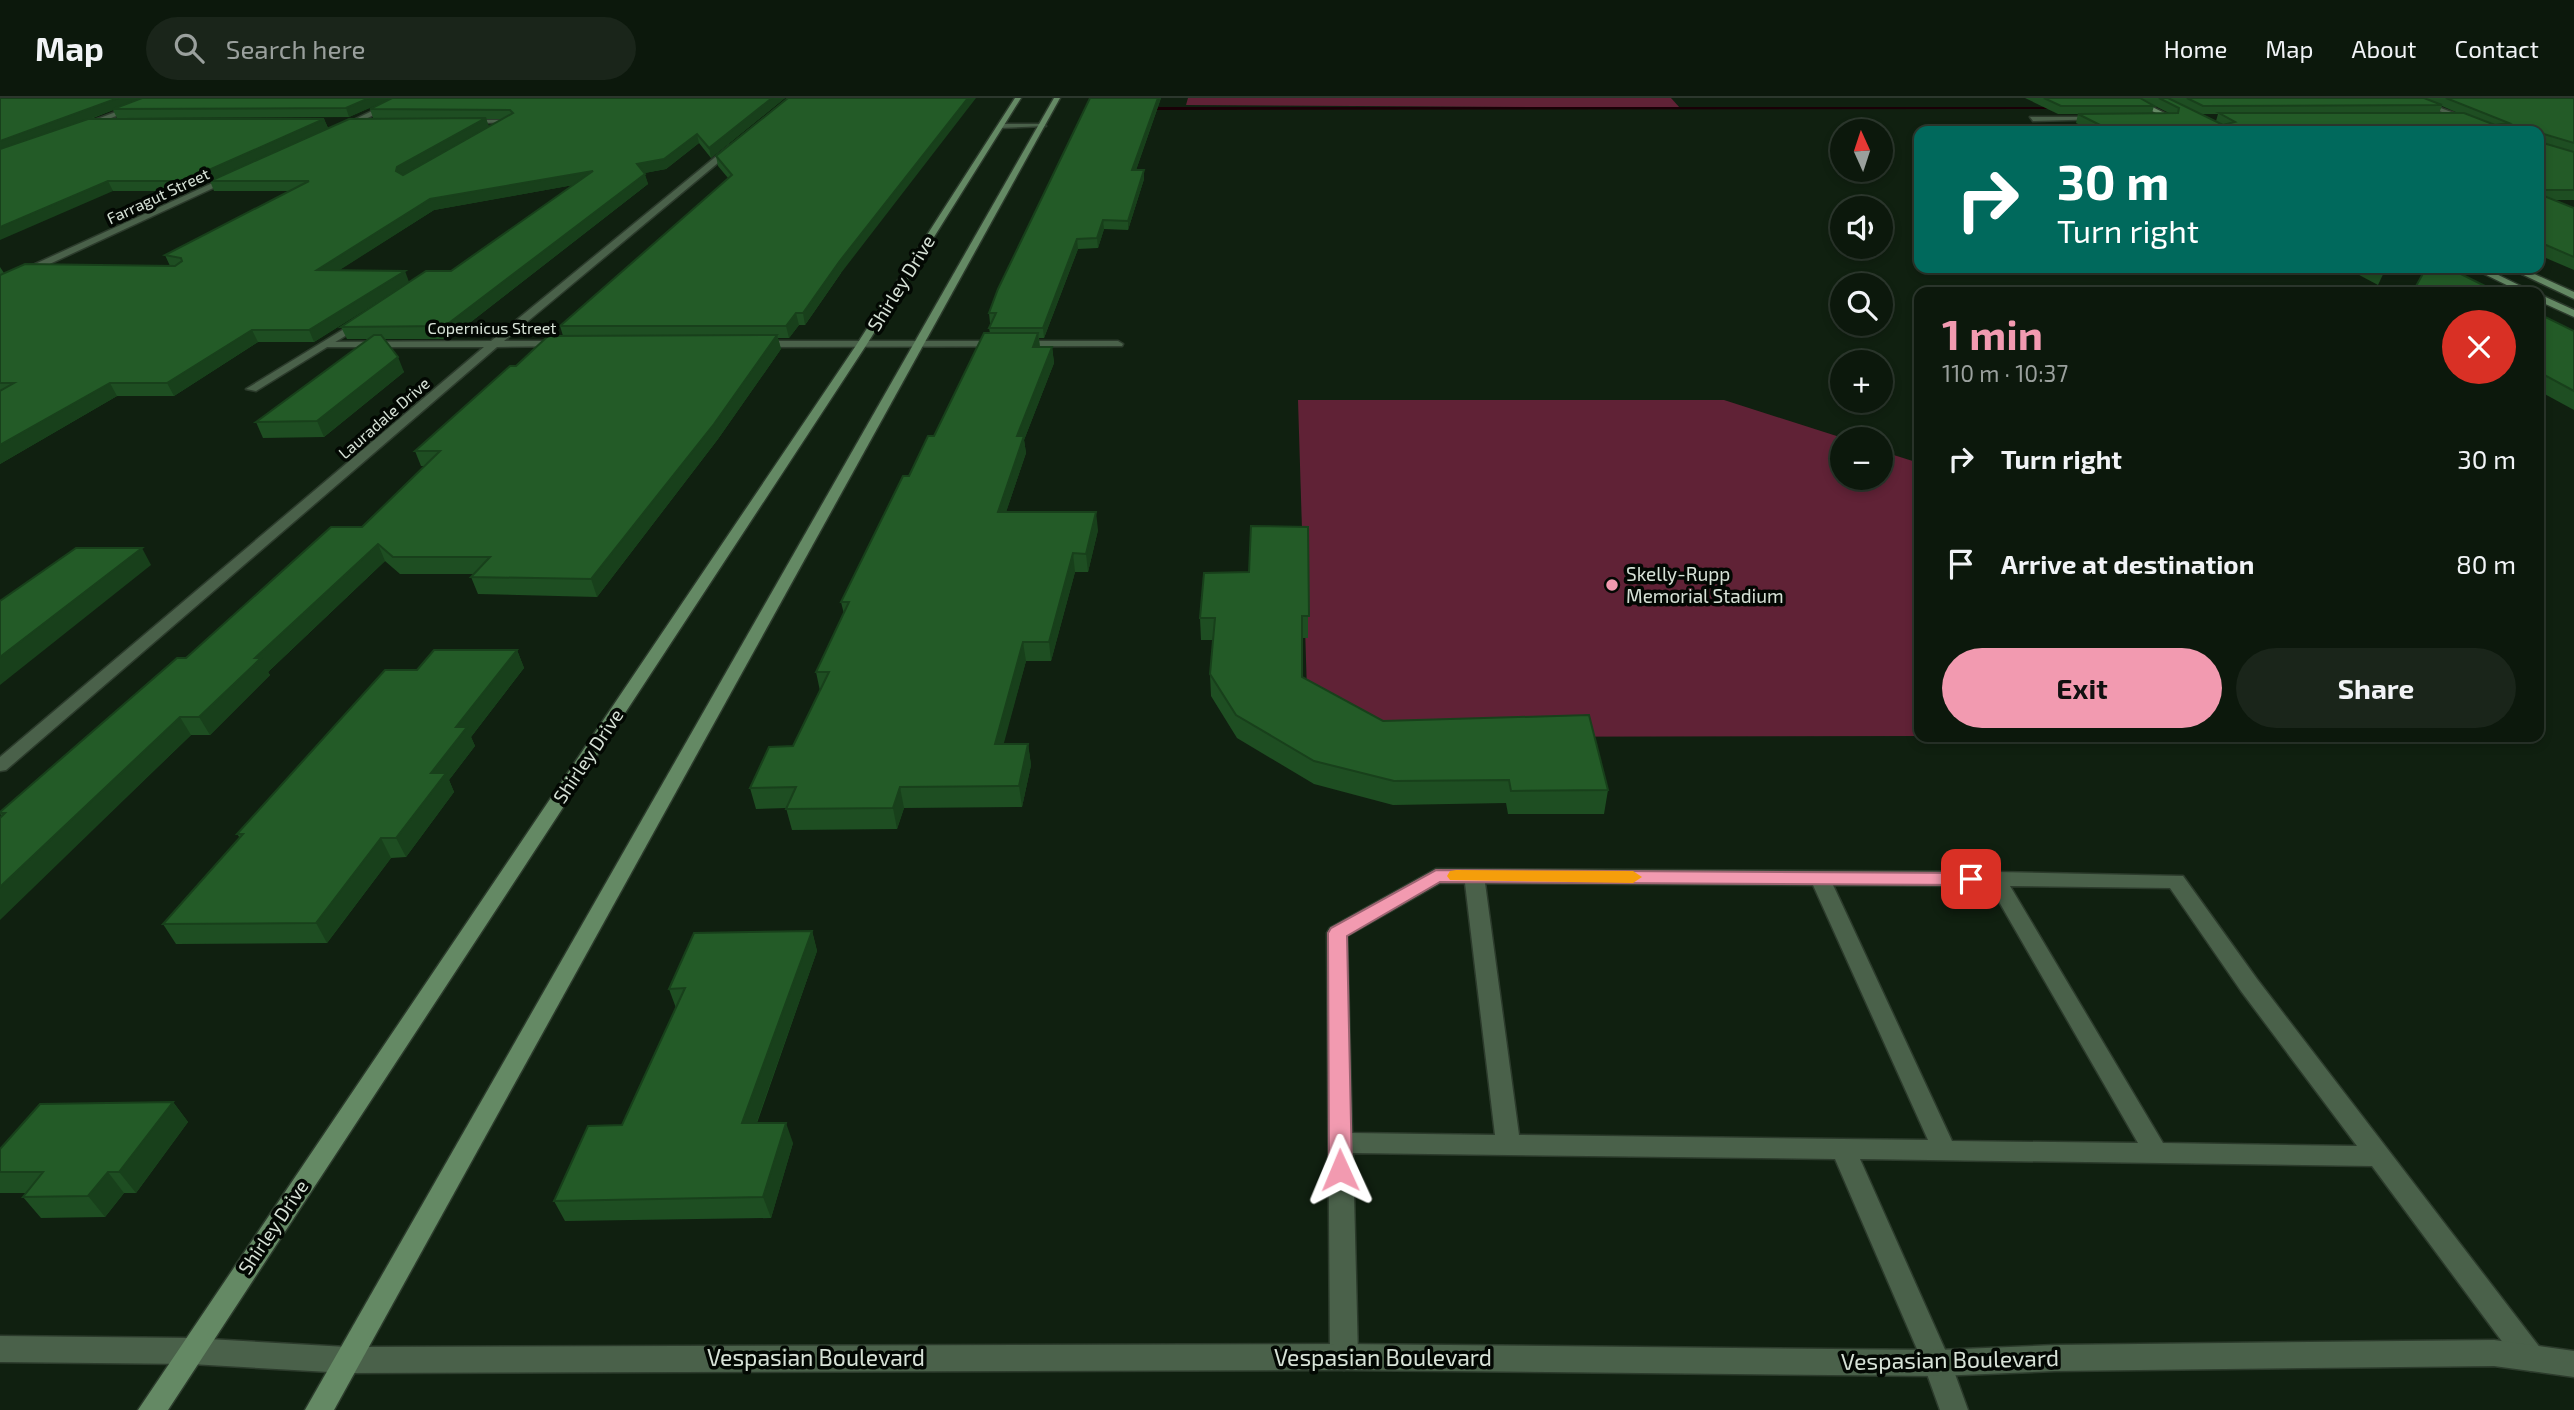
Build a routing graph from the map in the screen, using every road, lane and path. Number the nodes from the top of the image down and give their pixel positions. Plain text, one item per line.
1 (1018, 98) edge
2 (1058, 98) edge
3 (2129, 98) edge
4 (2408, 98) edge
5 (156, 99) edge
6 (401, 99) edge
7 (2171, 118) junction
8 (2198, 118) edge
9 (2435, 118) edge
10 (2462, 118) junction
11 (2033, 119) dead end
12 (2108, 119) edge
13 (2146, 119) edge
14 (354, 121) junction
15 (380, 121) edge
16 (120, 122) edge
17 (327, 122) edge
18 (458, 122) edge
19 (92, 123) junction
20 (1001, 126) junction
21 (1042, 126) junction
22 (2187, 126) edge
23 (2484, 126) edge
24 (66, 132) edge
25 (329, 133) edge
26 (485, 135) edge
27 (740, 142) edge
28 (242, 173) edge
29 (29, 270) junction
30 (57, 271) edge
31 (2488, 273) edge
32 (2525, 273) edge
33 (0, 284) edge
34 (2517, 287) edge
35 (2574, 296) edge
36 (2544, 300) edge
37 (2574, 314) edge
38 (371, 315) edge
39 (328, 344) junction
40 (494, 344) junction
41 (576, 344) edge
42 (740, 344) edge
43 (862, 344) junction
44 (921, 344) junction
45 (1118, 344) dead end
46 (252, 389) dead end
47 (0, 766) edge
48 (1474, 876) junction
49 (1820, 878) junction
50 (1996, 879) junction
51 (1340, 1143) junction
52 (1508, 1146) junction
53 (1843, 1149) junction
54 (1945, 1151) junction
55 (2156, 1153) junction
56 (2378, 1156) junction
57 (0, 1349) edge
58 (191, 1351) junction
59 (1344, 1357) junction
60 (2531, 1358) junction
61 (347, 1360) junction
62 (1937, 1363) junction
63 (2574, 1364) edge
64 (152, 1410) edge
65 (319, 1410) edge
66 (1954, 1410) edge

1 - 20 street, Shirley Drive
2 - 21 street
3 - 7 street
4 - 10 street
5 - 19 street
6 - 14 street
7 - 8 street
7 - 13 street
7 - 22 street
9 - 10 street
10 - 23 street
11 - 12 street
14 - 15 street
14 - 17 street
14 - 25 street
16 - 19 street
18 - 26 street
19 - 24 street
20 - 21 street
20 - 43 street, Shirley Drive
21 - 44 street
27 - 40 street, Lauradale Drive
28 - 29 street, Farragut Street
29 - 30 street
29 - 33 street, Farragut Street
31 - 34 street
32 - 35 street
36 - 37 street
38 - 39 street
39 - 40 street, Copernicus Street
39 - 46 street
40 - 41 street, Copernicus Street
40 - 47 street, Lauradale Drive
42 - 43 street
43 - 44 street
43 - 58 street, Shirley Drive
44 - 45 street
44 - 61 street
48 - 49 street
48 - 51 street
48 - 52 street
49 - 50 street
49 - 54 street
50 - 55 street
50 - 56 street
51 - 52 street
51 - 59 street
52 - 53 street
53 - 54 street
53 - 62 street
54 - 55 street
55 - 56 street
56 - 60 street
57 - 58 street, Vespasian Boulevard
58 - 61 street, Vespasian Boulevard
58 - 64 street, Shirley Drive
59 - 61 street, Vespasian Boulevard
59 - 62 street, Vespasian Boulevard
60 - 62 street, Vespasian Boulevard
60 - 63 street, Vespasian Boulevard
61 - 65 street
62 - 66 street

